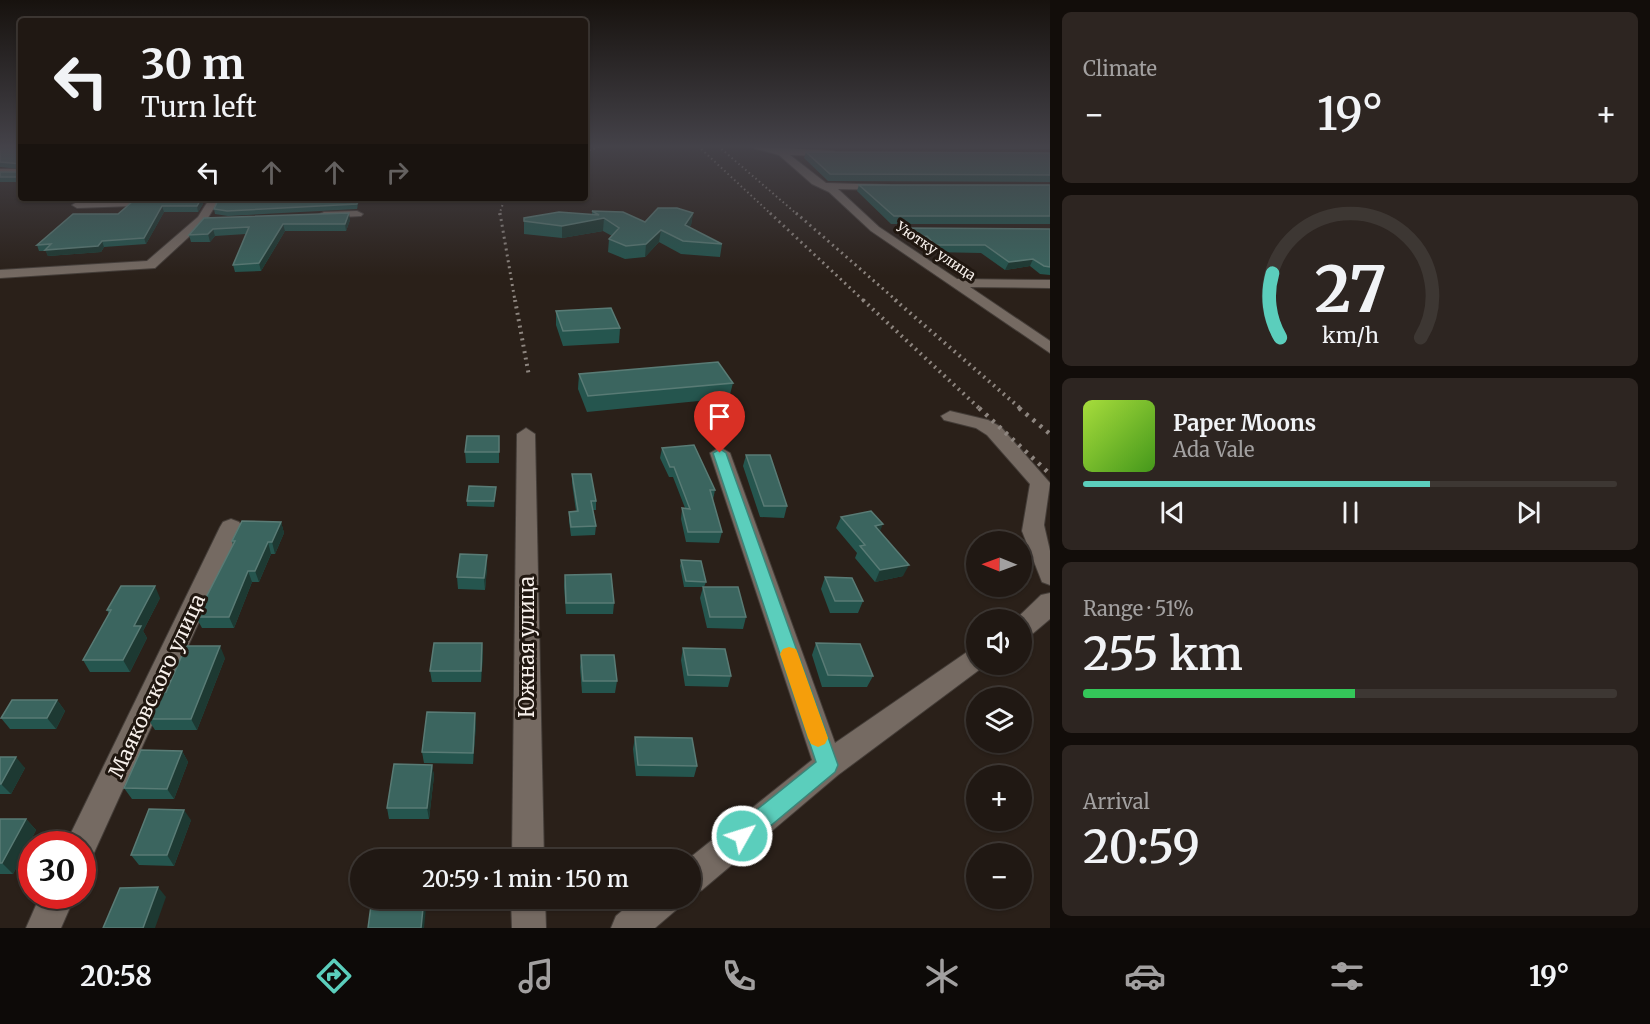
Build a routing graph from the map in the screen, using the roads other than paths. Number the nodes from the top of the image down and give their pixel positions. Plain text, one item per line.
1 (832, 189) edge
2 (210, 201) edge
3 (168, 202) edge
4 (77, 205) dead end
5 (357, 214) dead end
6 (310, 216) edge
7 (202, 219) junction
8 (219, 220) edge
9 (875, 229) junction
10 (898, 229) dead end
11 (0, 274) edge
12 (956, 283) junction
13 (1050, 284) edge
14 (1050, 348) edge
15 (950, 416) dead end
16 (526, 434) dead end
17 (720, 453) dead end
18 (231, 527) dead end
19 (1050, 576) edge
20 (1050, 602) edge
21 (1032, 621) edge
22 (966, 667) edge
23 (828, 765) junction
24 (88, 831) edge
25 (528, 849) edge
26 (701, 869) edge
27 (52, 909) edge
28 (528, 909) edge
29 (43, 928) edge
30 (529, 928) edge

1 - 9 street, Уютку улица
2 - 7 street
3 - 4 street
5 - 6 street
7 - 8 street
7 - 11 street
9 - 10 street
9 - 12 street, Уютку улица
12 - 13 street
12 - 14 street, Уютку улица
15 - 19 street
16 - 25 street, Южная улица
17 - 23 street
18 - 24 street, Маяковского улица
20 - 21 street
22 - 23 street
23 - 26 street
27 - 29 street
28 - 30 street

